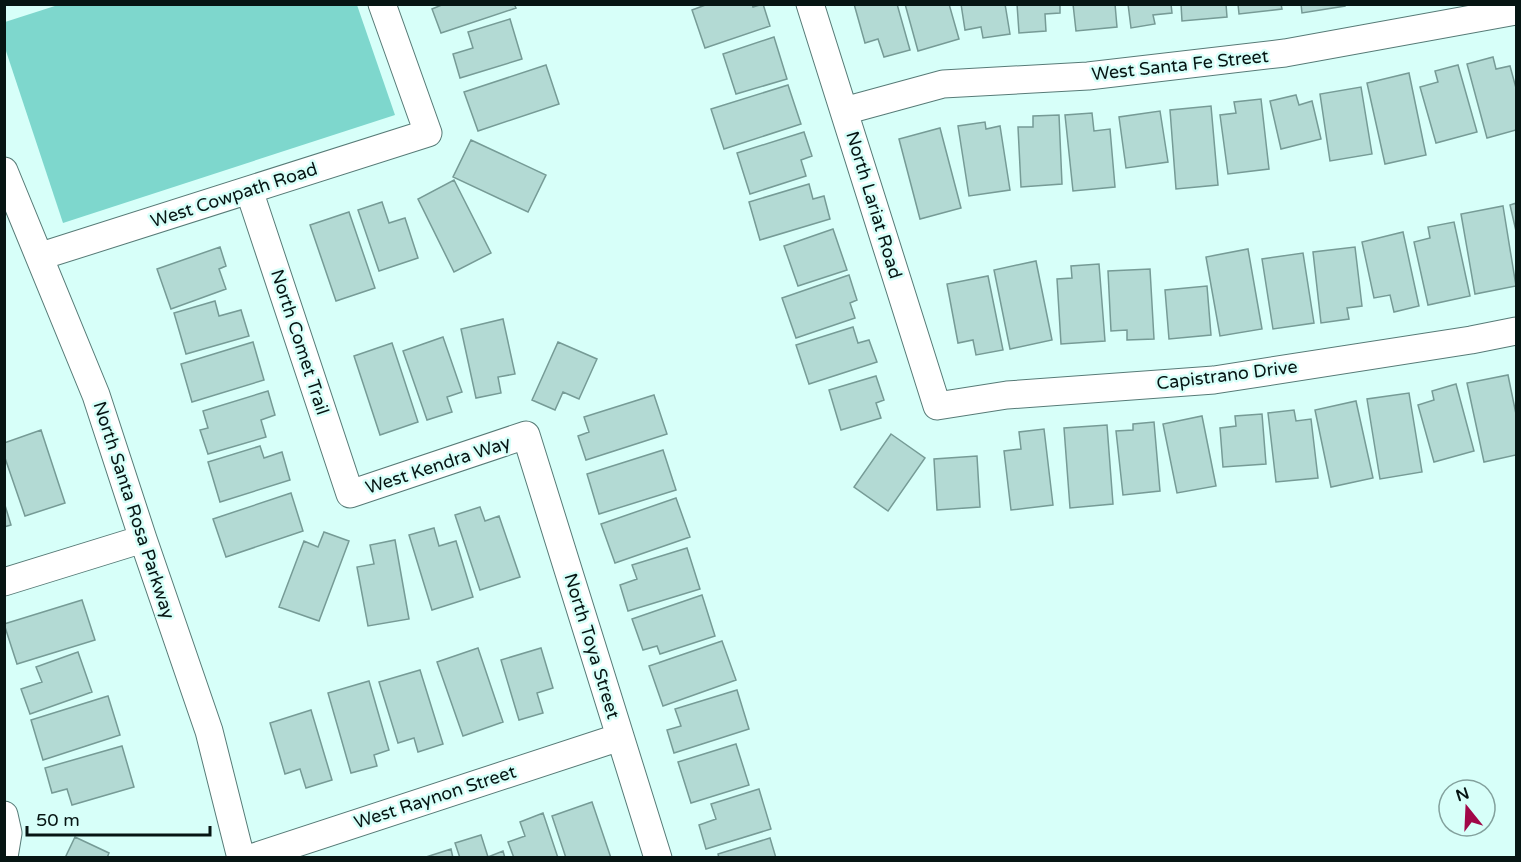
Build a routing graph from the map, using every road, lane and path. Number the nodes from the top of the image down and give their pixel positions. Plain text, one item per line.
1 (382, 4) edge
2 (810, 4) edge
3 (1516, 10) edge
4 (844, 111) junction
5 (4, 171) edge
6 (249, 190) junction
7 (41, 256) junction
8 (1516, 331) edge
9 (937, 406) joint
10 (526, 435) joint
11 (350, 494) joint
12 (143, 539) junction
13 (4, 582) edge
14 (620, 737) junction
15 (4, 815) edge
16 (4, 857) edge
17 (241, 858) edge
18 (250, 858) edge
19 (658, 858) edge

1 - 6 street, West Cowpath Road
2 - 4 street, North Lariat Road
3 - 4 street, West Santa Fe Street
4 - 9 street, North Lariat Road
5 - 7 street, North Santa Rosa Parkway
6 - 7 street, West Cowpath Road
6 - 11 street, North Comet Trail
7 - 12 street, North Santa Rosa Parkway
8 - 9 street, Capistrano Drive
10 - 11 street, West Kendra Way
10 - 14 street, North Toya Street
12 - 13 street
12 - 17 street, North Santa Rosa Parkway
14 - 18 street, West Raynon Street
14 - 19 street, North Toya Street
15 - 16 street

